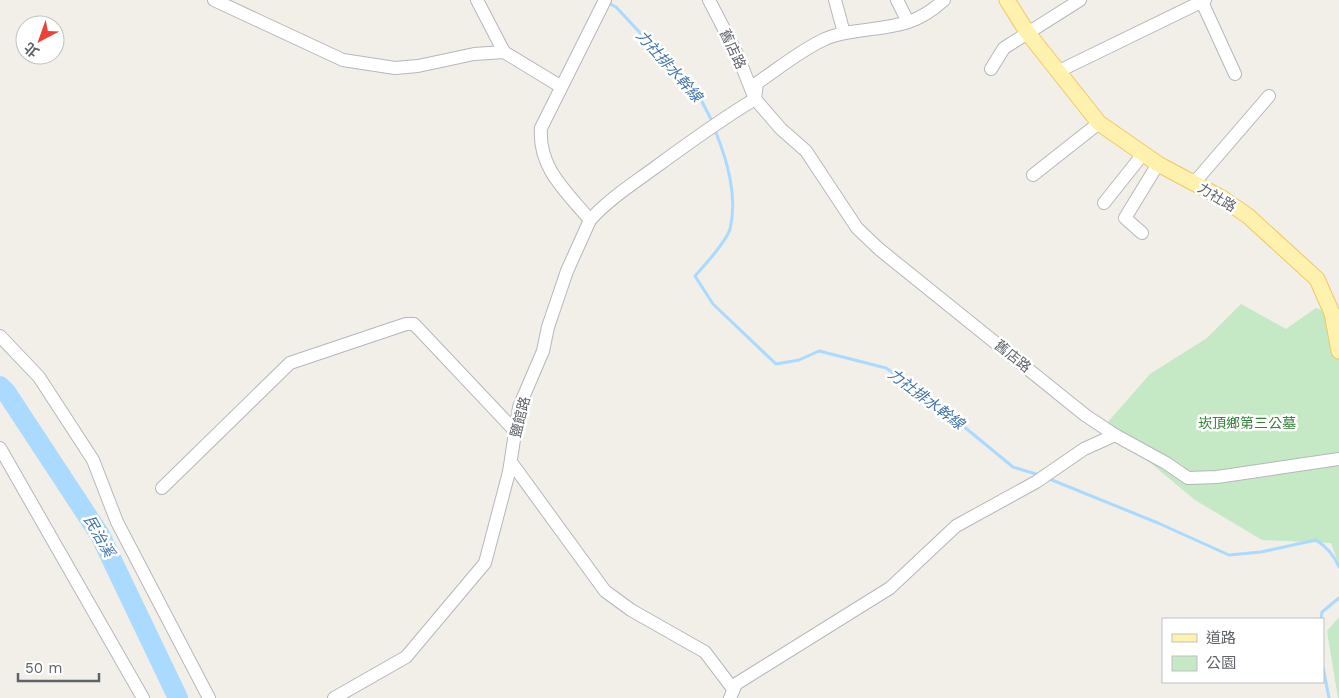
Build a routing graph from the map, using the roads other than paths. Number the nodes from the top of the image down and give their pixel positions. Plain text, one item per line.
1 (214, 0) edge
2 (477, 0) edge
3 (709, 0) edge
4 (835, 0) edge
5 (897, 0) edge
6 (944, 0) edge
7 (1007, 0) edge
8 (1080, 0) edge
9 (1204, 1) edge
10 (603, 3) edge
11 (908, 22) junction
12 (1027, 32) junction
13 (844, 33) junction
14 (504, 52) junction
15 (991, 69) dead end
16 (1057, 72) junction
17 (1235, 74) dead end
18 (560, 86) junction
19 (1269, 96) dead end
20 (755, 99) junction
21 (1098, 123) junction
22 (1143, 154) junction
23 (1158, 164) junction
24 (1033, 175) dead end
25 (1194, 183) junction
26 (1104, 203) dead end
27 (590, 220) junction
28 (1142, 233) dead end
29 (0, 336) edge
30 (1339, 351) edge
31 (515, 431) junction
32 (1115, 435) junction
33 (0, 448) edge
34 (1339, 459) edge
35 (510, 462) junction
36 (162, 488) dead end
37 (731, 693) edge
38 (143, 698) edge
39 (209, 698) edge
40 (334, 698) edge

1 - 14 street
2 - 14 street
3 - 20 street, 舊店路
4 - 13 street
5 - 11 street
6 - 11 street, 舊店路
7 - 12 main road, 力社路
8 - 12 street
9 - 16 street
9 - 17 street
10 - 18 street
11 - 13 street, 舊店路
12 - 15 street
12 - 16 main road, 力社路
13 - 20 street, 舊店路
14 - 18 street
16 - 21 main road, 力社路
18 - 27 street
19 - 25 street
20 - 27 street, 鹽館路
20 - 32 street, 舊店路
21 - 22 main road, 力社路
21 - 24 street
22 - 23 main road, 力社路
22 - 26 street
23 - 25 main road, 力社路
23 - 28 street
25 - 30 main road, 力社路
27 - 31 street, 鹽館路
29 - 39 street
31 - 35 street, 鹽館路
31 - 36 street
32 - 34 street, 舊店路
32 - 37 street
33 - 38 street
35 - 37 street
35 - 40 street, 鹽館路

